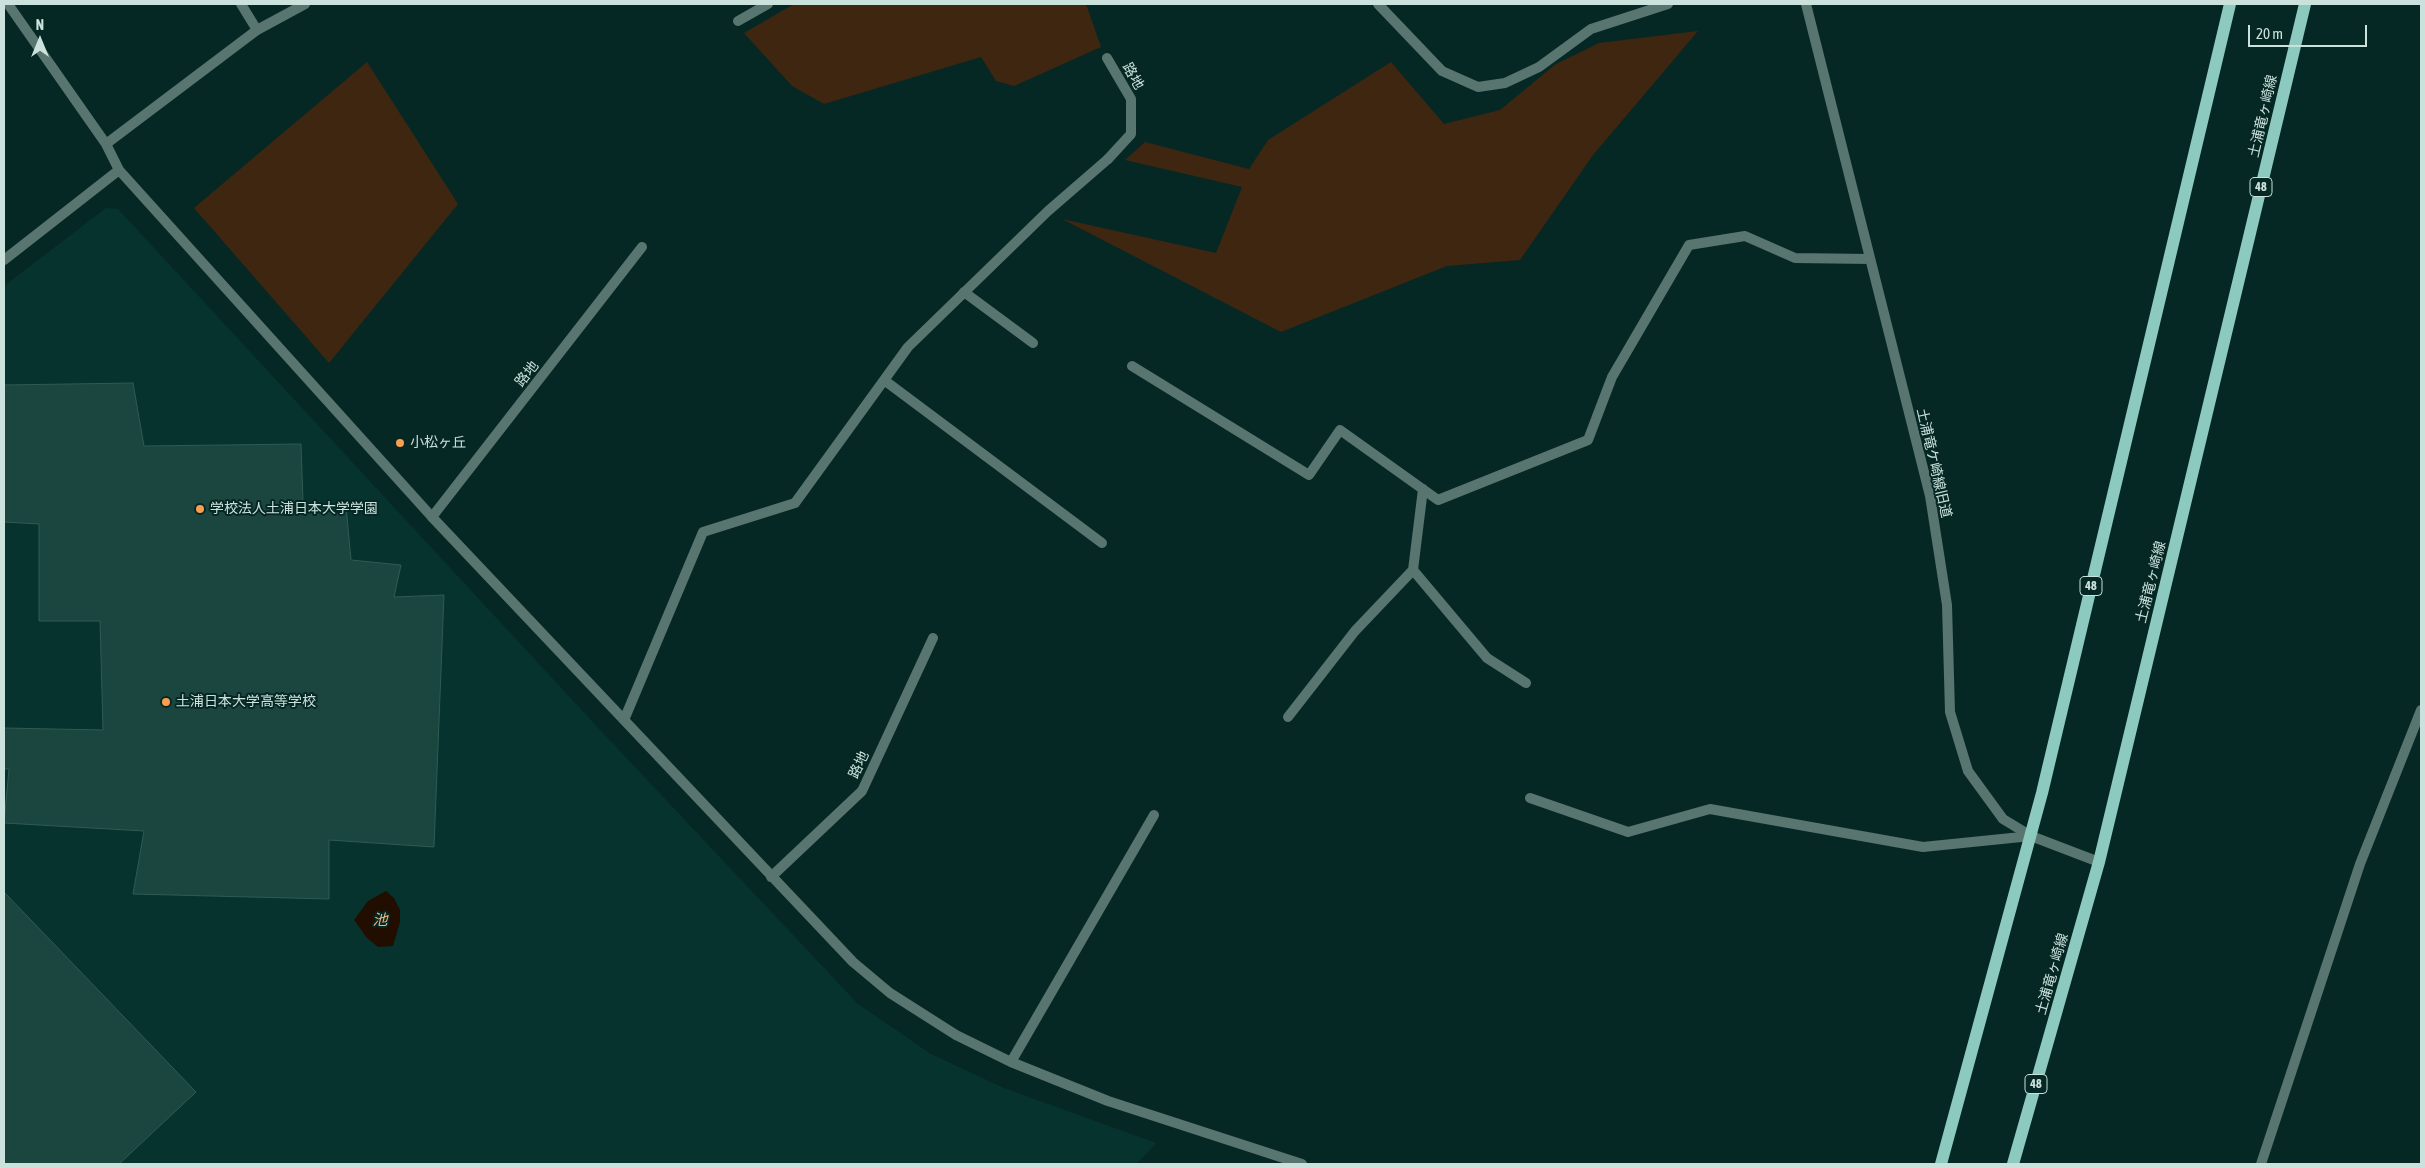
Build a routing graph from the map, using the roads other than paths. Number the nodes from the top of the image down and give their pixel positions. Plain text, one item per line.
1 (8, 4) edge
2 (241, 4) edge
3 (305, 4) edge
4 (768, 4) edge
5 (1378, 4) edge
6 (1668, 4) edge
7 (1806, 4) edge
8 (2230, 4) edge
9 (2305, 4) edge
10 (738, 21) dead end
11 (257, 30) junction
12 (1107, 58) dead end
13 (106, 144) junction
14 (119, 170) junction
15 (642, 247) dead end
16 (1870, 259) junction
17 (4, 260) edge
18 (964, 292) junction
19 (1033, 343) dead end
20 (1132, 366) dead end
21 (884, 380) junction
22 (1423, 489) junction
23 (432, 517) junction
24 (1102, 543) dead end
25 (1413, 570) junction
26 (933, 638) dead end
27 (1526, 683) dead end
28 (2421, 710) edge
29 (1288, 717) dead end
30 (624, 720) junction
31 (1530, 798) dead end
32 (1154, 815) dead end
33 (2031, 836) junction
34 (2099, 862) junction
35 (771, 877) junction
36 (1011, 1062) junction
37 (1302, 1164) edge
38 (1940, 1164) edge
39 (2013, 1164) edge
40 (2261, 1164) edge

1 - 13 street
2 - 11 street
3 - 11 street
4 - 10 street
5 - 6 street
7 - 16 street, 土浦竜ケ崎線旧道
8 - 33 main road, 48
9 - 34 main road, 土浦竜ヶ崎線 / 48
11 - 13 street
12 - 18 street, 路地
13 - 14 street
14 - 17 street
14 - 23 street
15 - 23 street, 路地
16 - 22 street
16 - 33 street, 土浦竜ケ崎線旧道
18 - 19 street
18 - 21 street, 路地
20 - 22 street
21 - 24 street
21 - 30 street, 路地
22 - 25 street
23 - 30 street
25 - 27 street
25 - 29 street
26 - 35 street, 路地
28 - 40 street
30 - 35 street
31 - 33 street
32 - 36 street
33 - 34 street, 土浦竜ケ崎線旧道
33 - 38 main road, 48
34 - 39 main road, 土浦竜ヶ崎線 / 48
35 - 36 street
36 - 37 street

